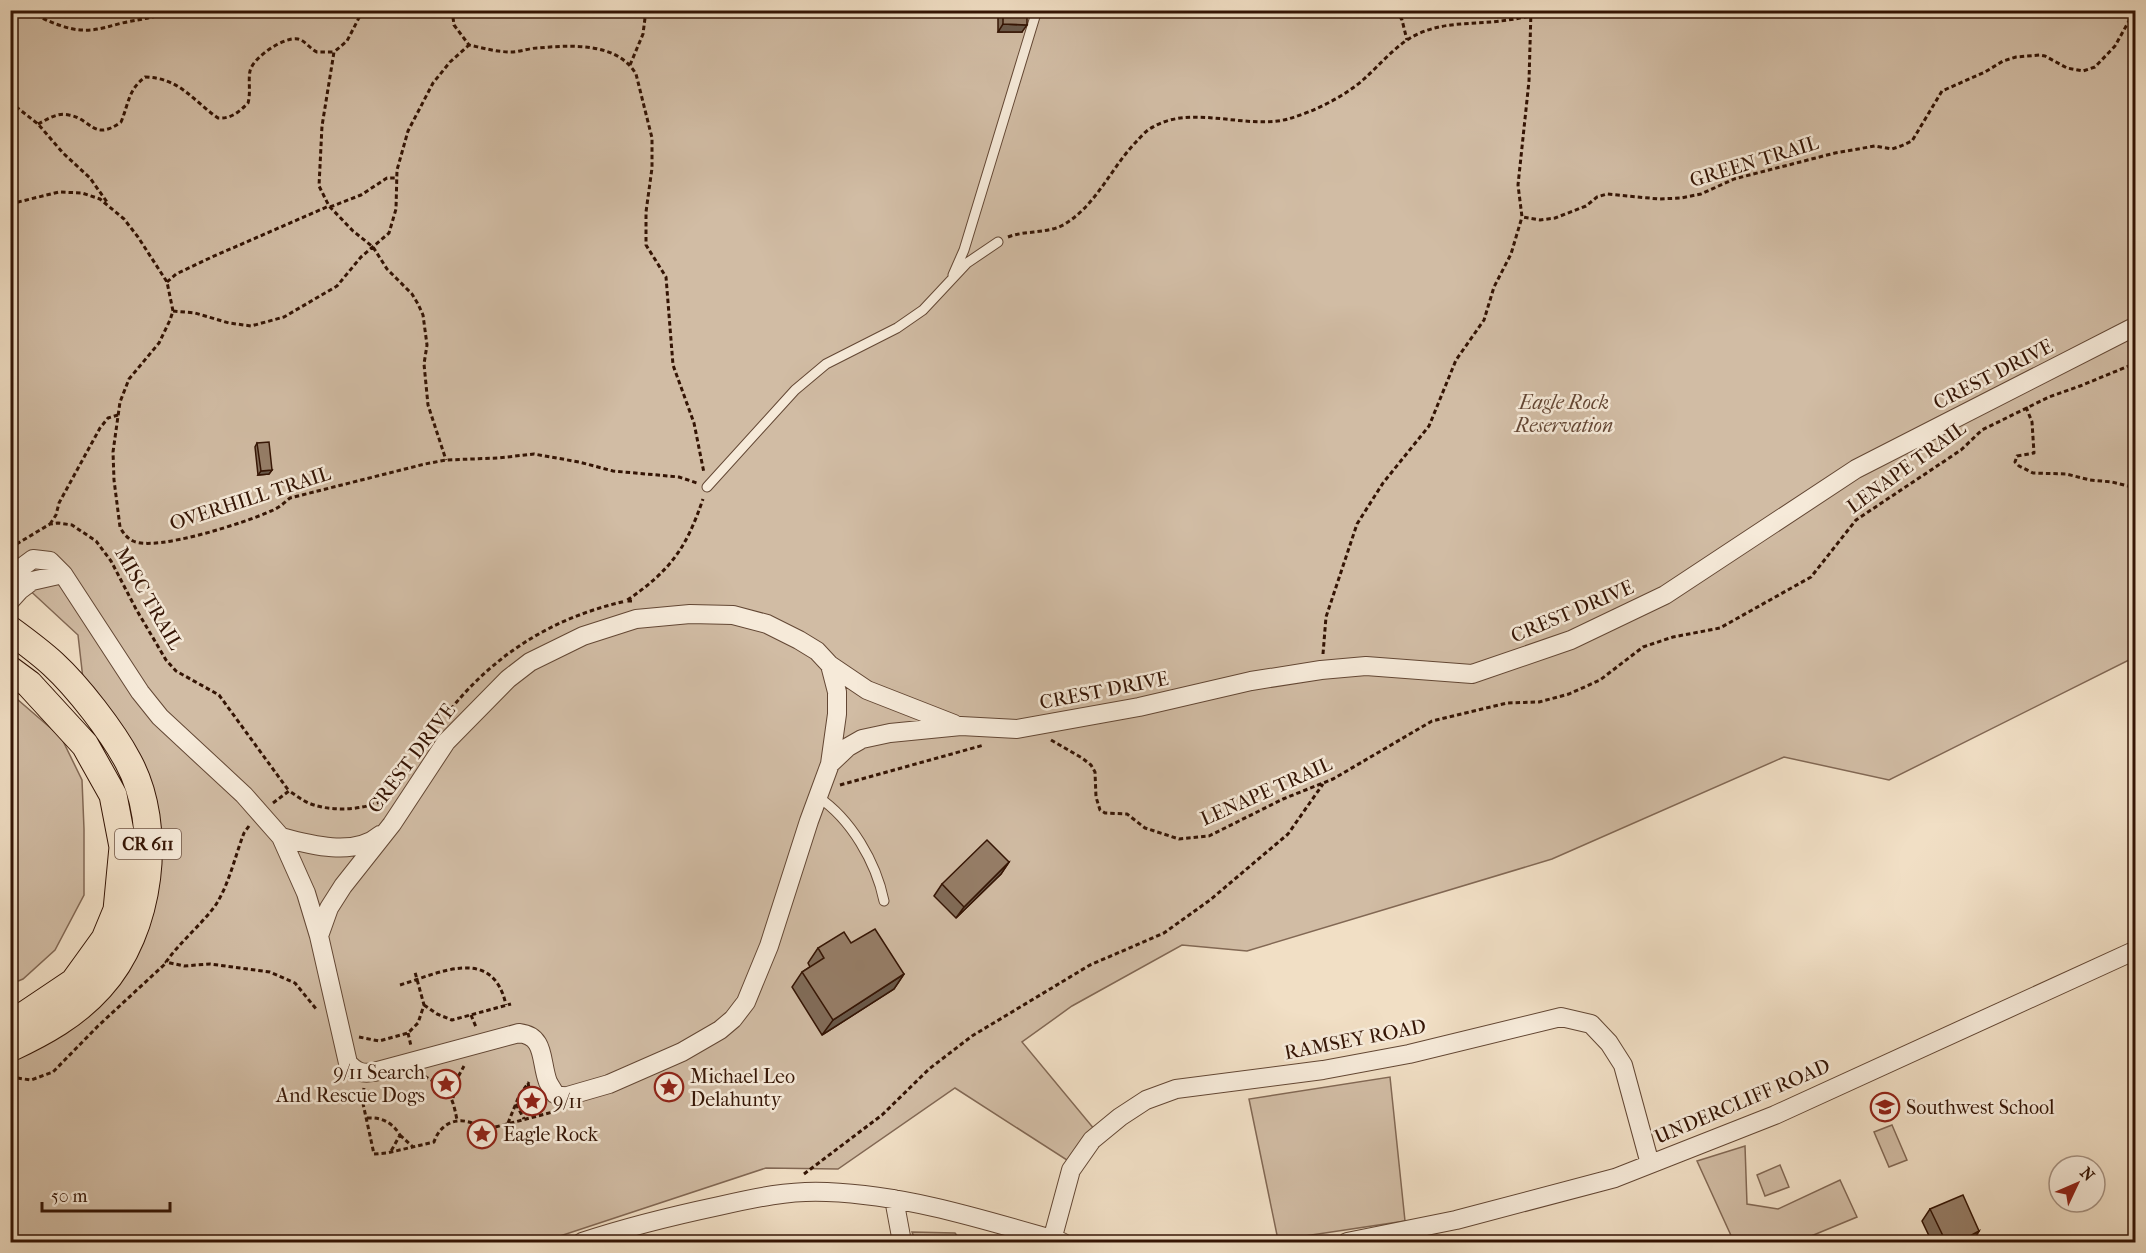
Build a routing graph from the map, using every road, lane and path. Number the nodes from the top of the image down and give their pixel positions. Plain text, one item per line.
1 (22, 10) edge
2 (173, 10) edge
3 (363, 10) edge
4 (452, 10) edge
5 (646, 10) edge
6 (1037, 10) edge
7 (1396, 10) edge
8 (1532, 10) edge
9 (1559, 10) edge
10 (1652, 10) edge
11 (1686, 10) edge
12 (2135, 10) edge
13 (1532, 16) junction
14 (1407, 40) junction
15 (469, 45) junction
16 (334, 52) junction
17 (630, 65) junction
18 (10, 102) edge
19 (38, 124) junction
20 (396, 178) junction
21 (10, 204) edge
22 (109, 204) junction
23 (330, 207) junction
24 (1522, 217) junction
25 (998, 242) joint
26 (373, 247) junction
27 (167, 282) junction
28 (950, 282) junction
29 (173, 311) junction
30 (2136, 326) edge
31 (2136, 363) edge
32 (2026, 407) junction
33 (118, 415) junction
34 (446, 460) junction
35 (707, 487) junction
36 (2136, 488) edge
37 (50, 525) junction
38 (10, 548) edge
39 (63, 574) junction
40 (10, 576) edge
41 (10, 601) edge
42 (626, 601) junction
43 (637, 601) dead end
44 (10, 630) edge
45 (830, 665) junction
46 (10, 669) edge
47 (1321, 670) junction
48 (440, 723) dead end
49 (961, 726) junction
50 (1029, 727) junction
51 (991, 743) dead end
52 (830, 764) junction
53 (1324, 782) junction
54 (834, 786) dead end
55 (288, 791) junction
56 (392, 792) dead end
57 (818, 797) junction
58 (260, 812) junction
59 (383, 833) junction
60 (281, 837) junction
61 (884, 901) dead end
62 (319, 936) junction
63 (2136, 950) edge
64 (166, 962) junction
65 (415, 972) dead end
66 (417, 980) junction
67 (400, 985) dead end
68 (424, 1005) junction
69 (322, 1017) dead end
70 (10, 1025) edge
71 (343, 1037) junction
72 (10, 1048) edge
73 (469, 1059) dead end
74 (418, 1074) dead end
75 (10, 1077) edge
76 (532, 1078) dead end
77 (528, 1083) junction
78 (364, 1088) dead end
79 (531, 1094) junction
80 (453, 1098) junction
81 (516, 1104) junction
82 (534, 1108) junction
83 (557, 1111) dead end
84 (536, 1116) junction
85 (367, 1118) junction
86 (524, 1119) junction
87 (457, 1120) junction
88 (508, 1124) junction
89 (400, 1135) junction
90 (413, 1147) junction
91 (390, 1153) junction
92 (1650, 1164) junction
93 (801, 1176) dead end
94 (894, 1199) junction
95 (587, 1241) edge
96 (1057, 1241) edge
97 (902, 1242) edge
98 (1347, 1242) edge

1 - 2 path
3 - 16 path
4 - 15 path
5 - 17 path
6 - 28 lane
7 - 14 path
8 - 13 path
9 - 13 path
10 - 11 path
12 - 24 path, GREEN TRAIL
13 - 14 path
13 - 24 path
14 - 25 path
15 - 17 path
15 - 20 path
16 - 19 path
16 - 23 path
17 - 35 path
18 - 19 path
19 - 22 path
20 - 23 path
20 - 26 path
21 - 22 path
22 - 27 path
23 - 26 path
23 - 27 path
24 - 47 path
25 - 28 lane
26 - 29 path
26 - 34 path
27 - 29 path
28 - 35 lane
29 - 33 path, OVERHILL TRAIL
30 - 47 street, CREST DRIVE
31 - 32 path, LENAPE TRAIL
32 - 36 path
32 - 53 path, LENAPE TRAIL
33 - 34 path, OVERHILL TRAIL
33 - 37 path
34 - 35 path, OVERHILL TRAIL
35 - 42 path
37 - 38 path
37 - 55 path, MISC TRAIL
39 - 40 street, CREST DRIVE
39 - 41 street
39 - 58 street, CREST DRIVE
42 - 43 path
42 - 48 path
44 - 72 main road, CR 611
45 - 49 street, CREST DRIVE
45 - 52 street, CREST DRIVE
45 - 59 street, CREST DRIVE
46 - 70 main road, CR 611
47 - 50 street, CREST DRIVE
49 - 50 street, CREST DRIVE
49 - 52 street, CREST DRIVE
50 - 53 path, LENAPE TRAIL
51 - 54 path
52 - 57 street, CREST DRIVE
53 - 93 path
55 - 56 path
55 - 58 path
57 - 61 lane
57 - 71 street, CREST DRIVE
58 - 60 street, CREST DRIVE
58 - 64 path
59 - 60 street, CREST DRIVE
59 - 62 street, CREST DRIVE
60 - 62 street, CREST DRIVE
62 - 71 street, CREST DRIVE
63 - 92 street, UNDERCLIFF ROAD
64 - 69 path
64 - 75 path
65 - 66 path
66 - 67 path
66 - 68 path
66 - 68 path
68 - 71 path
73 - 80 path
74 - 80 path
76 - 77 path
77 - 79 path
77 - 81 path
78 - 85 path
79 - 82 path
79 - 82 path
80 - 87 path
81 - 86 path
81 - 88 path
82 - 84 path
83 - 84 path
84 - 86 path
85 - 89 path
85 - 91 path
86 - 88 path
87 - 88 path
87 - 90 path
89 - 90 path
89 - 91 path
90 - 91 path
92 - 96 street, RAMSEY ROAD
92 - 98 street, UNDERCLIFF ROAD
94 - 95 street
94 - 96 street
94 - 97 street

